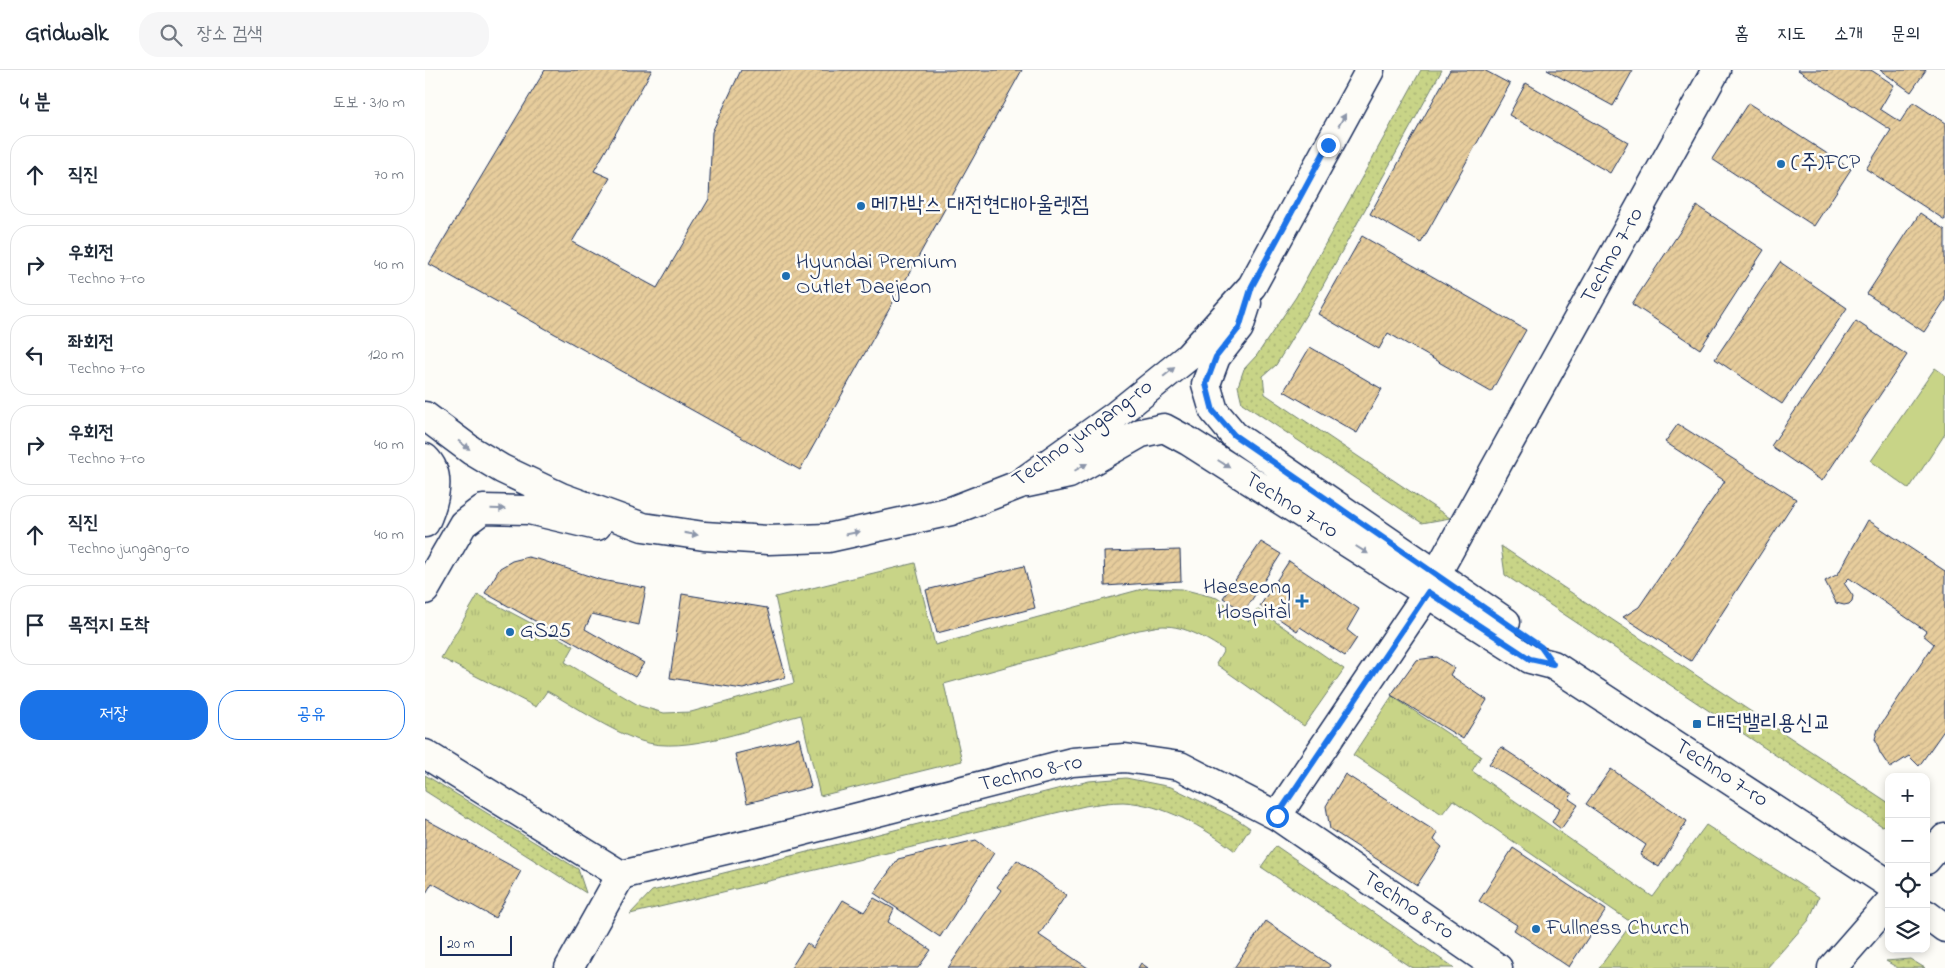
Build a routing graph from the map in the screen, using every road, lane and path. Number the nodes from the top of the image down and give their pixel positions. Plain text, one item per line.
1 (1370, 70) edge
2 (1716, 70) edge
3 (1252, 286) junction
4 (425, 416) edge
5 (425, 458) edge
6 (1018, 485) junction
7 (425, 523) edge
8 (643, 527) junction
9 (1433, 583) junction
10 (425, 590) edge
11 (425, 754) edge
12 (1277, 816) junction
13 (1945, 838) edge
14 (1930, 855) edge
15 (621, 874) junction
16 (1885, 881) edge
17 (1885, 908) edge
18 (1930, 917) edge
19 (1945, 928) edge
20 (569, 968) edge
21 (1498, 968) edge
22 (1832, 968) edge

3 -> 1 main road, Techno jungang-ro
2 - 9 main road, Techno 7-ro
6 -> 3 main road, Techno jungang-ro
3 - 9 main road, Techno 7-ro
4 -> 8 main road, Techno jungang-ro
5 - 7 main road
8 -> 6 main road, Techno jungang-ro
6 -> 9 main road, Techno 7-ro
10 -> 8 main road
9 - 12 main road
9 - 16 main road, Techno 7-ro
11 - 15 main road
12 - 15 main road, Techno 8-ro
12 - 21 main road, Techno 8-ro
13 - 14 main road
15 - 20 main road
17 - 22 main road
18 - 19 main road

